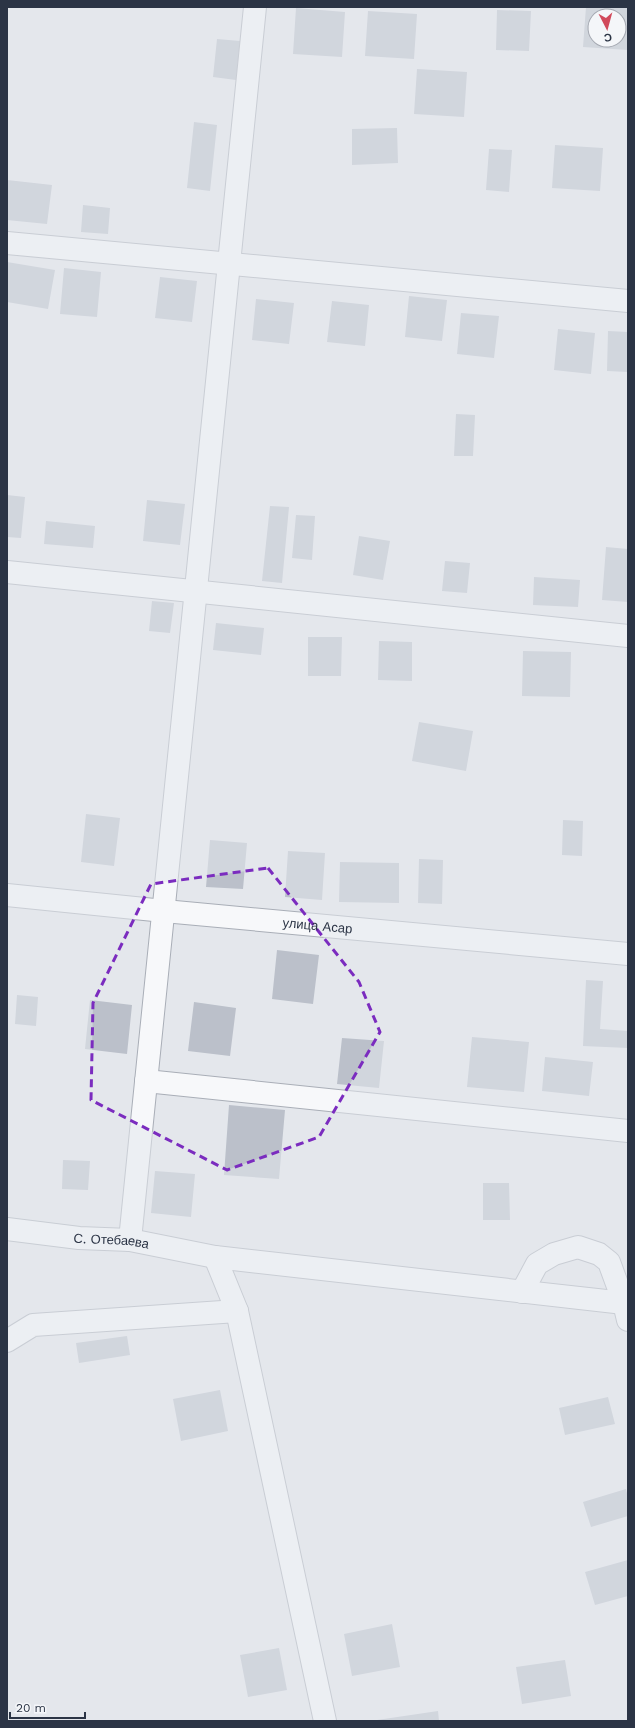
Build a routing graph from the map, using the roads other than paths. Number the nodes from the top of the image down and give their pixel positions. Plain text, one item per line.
1 (255, 7) edge
2 (7, 243) edge
3 (229, 265) junction
4 (628, 301) edge
5 (7, 572) edge
6 (196, 591) junction
7 (628, 636) edge
8 (7, 895) edge
9 (164, 911) junction
10 (628, 954) edge
11 (146, 1081) junction
12 (628, 1131) edge
13 (7, 1229) edge
14 (130, 1240) junction
15 (215, 1258) junction
16 (522, 1292) junction
17 (627, 1308) edge
18 (237, 1311) junction
19 (7, 1341) edge
20 (325, 1721) edge

1 - 3 street
2 - 3 street
3 - 4 street
3 - 6 street
5 - 6 street
6 - 7 street
6 - 9 street
8 - 9 street, улица Асар
9 - 10 street, улица Асар
9 - 11 street
11 - 12 street
11 - 14 street
13 - 14 street, С. Отебаева
14 - 15 street, С. Отебаева
15 - 16 street, С. Отебаева
15 - 18 street
16 - 17 street, С. Отебаева
16 - 17 street
18 - 19 street
18 - 20 street

